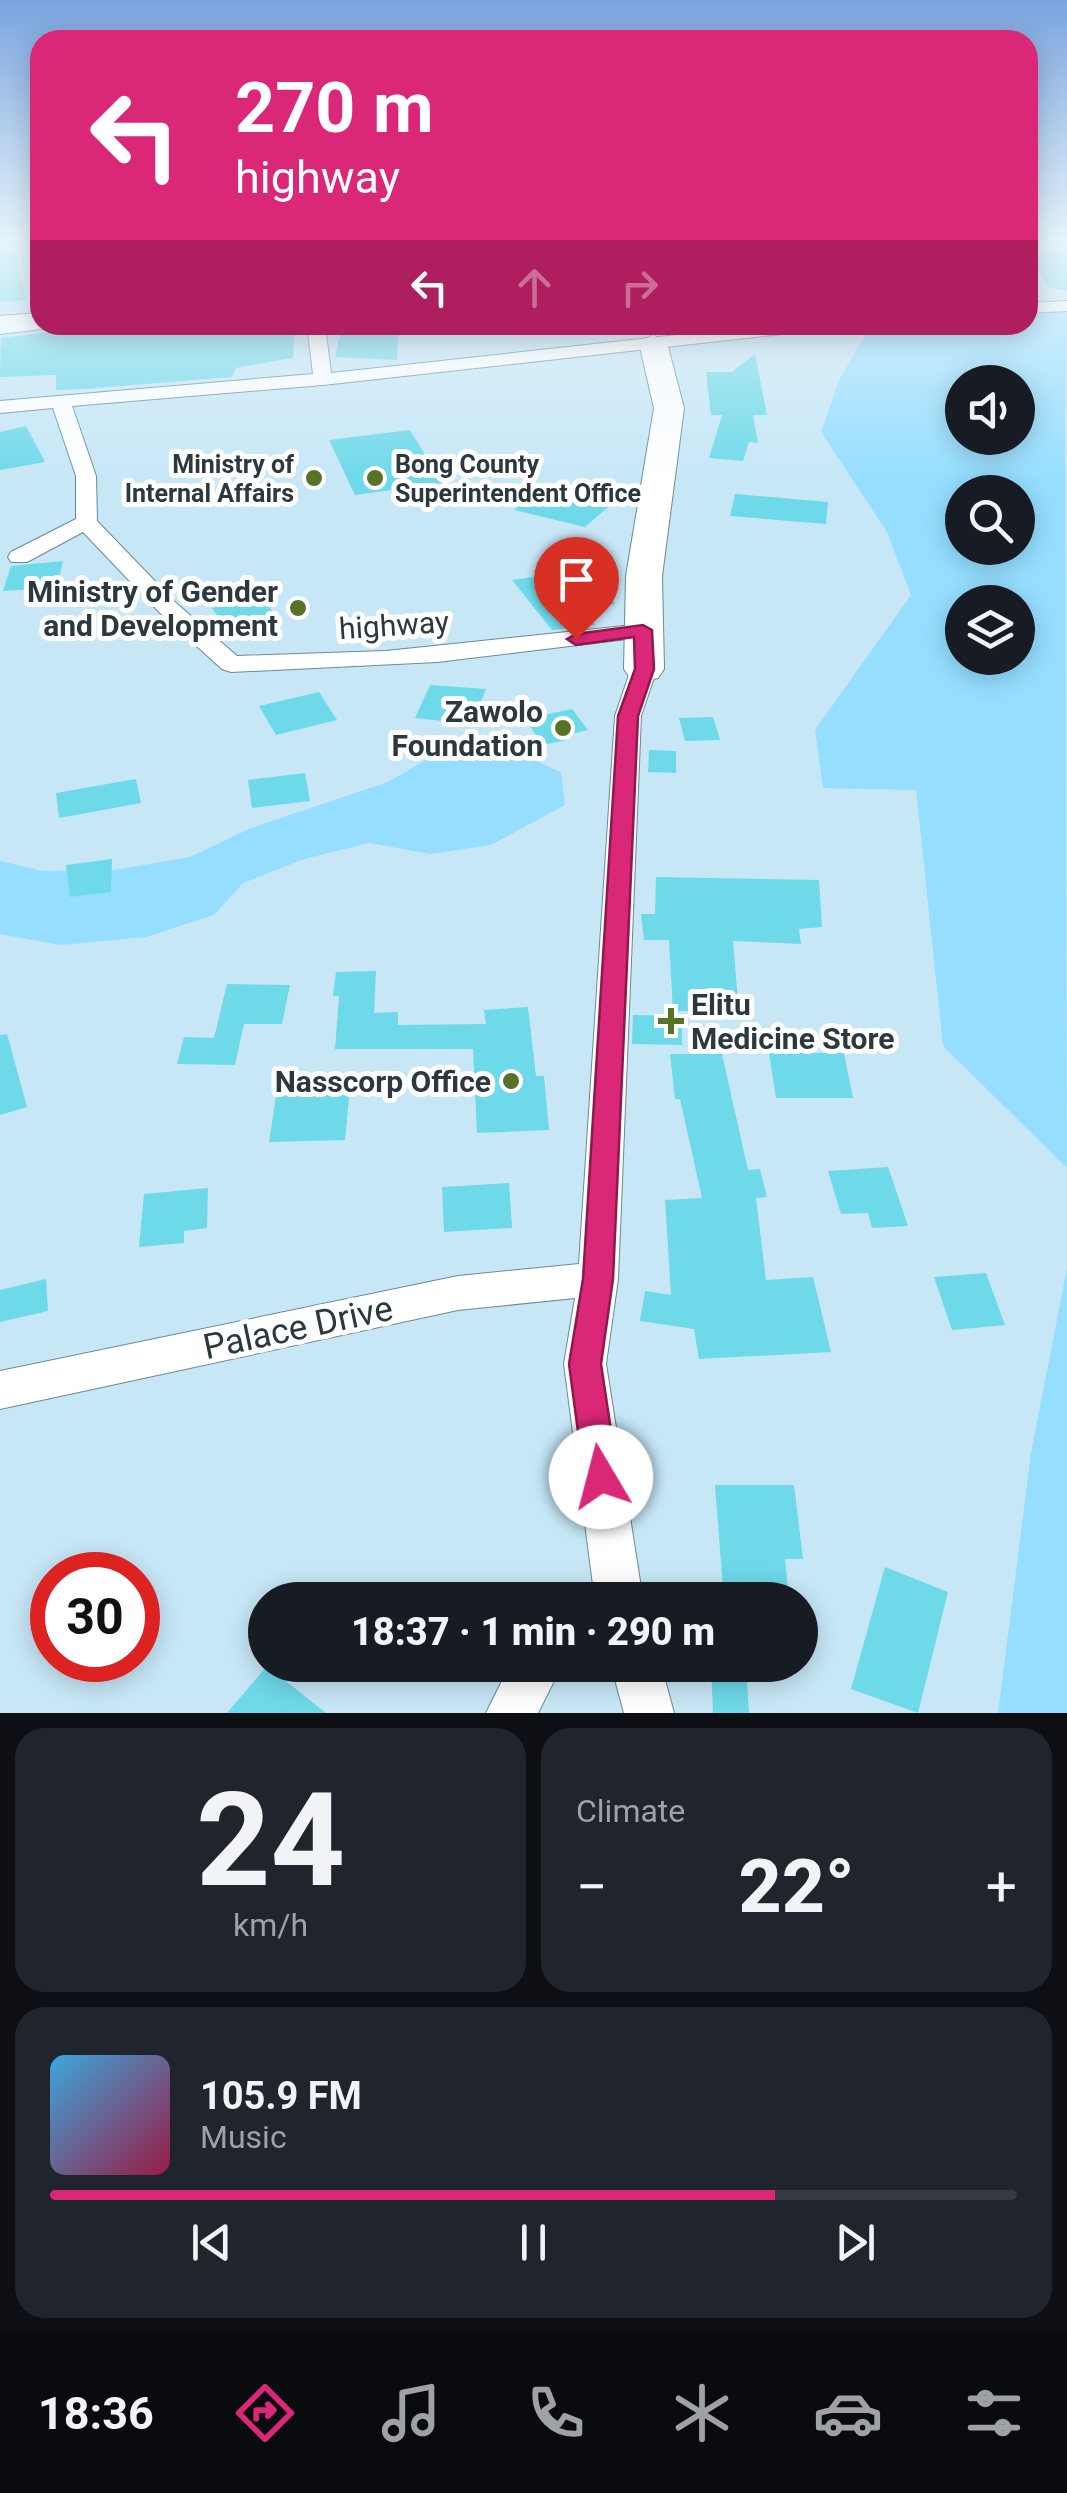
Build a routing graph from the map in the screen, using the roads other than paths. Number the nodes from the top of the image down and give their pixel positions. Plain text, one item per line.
1 (30, 323) edge
2 (0, 325) edge
3 (317, 335) edge
4 (640, 335) edge
5 (647, 335) edge
6 (323, 379) junction
7 (60, 402) junction
8 (0, 408) edge
9 (86, 522) junction
10 (20, 557) dead end
11 (643, 630) junction
12 (644, 669) joint
13 (598, 1279) junction
14 (0, 1390) edge
15 (611, 1582) edge
16 (528, 1682) edge
17 (641, 1682) edge
18 (511, 1713) edge
19 (649, 1713) edge

1 - 2 highway
3 - 6 street
4 - 6 street
5 - 11 main road
6 - 7 street
7 - 8 street
7 - 9 street
9 - 10 street
9 - 11 street, highway
11 - 12 main road
12 - 13 street
13 - 14 street, Palace Drive
13 - 15 street
16 - 18 street
17 - 19 street

